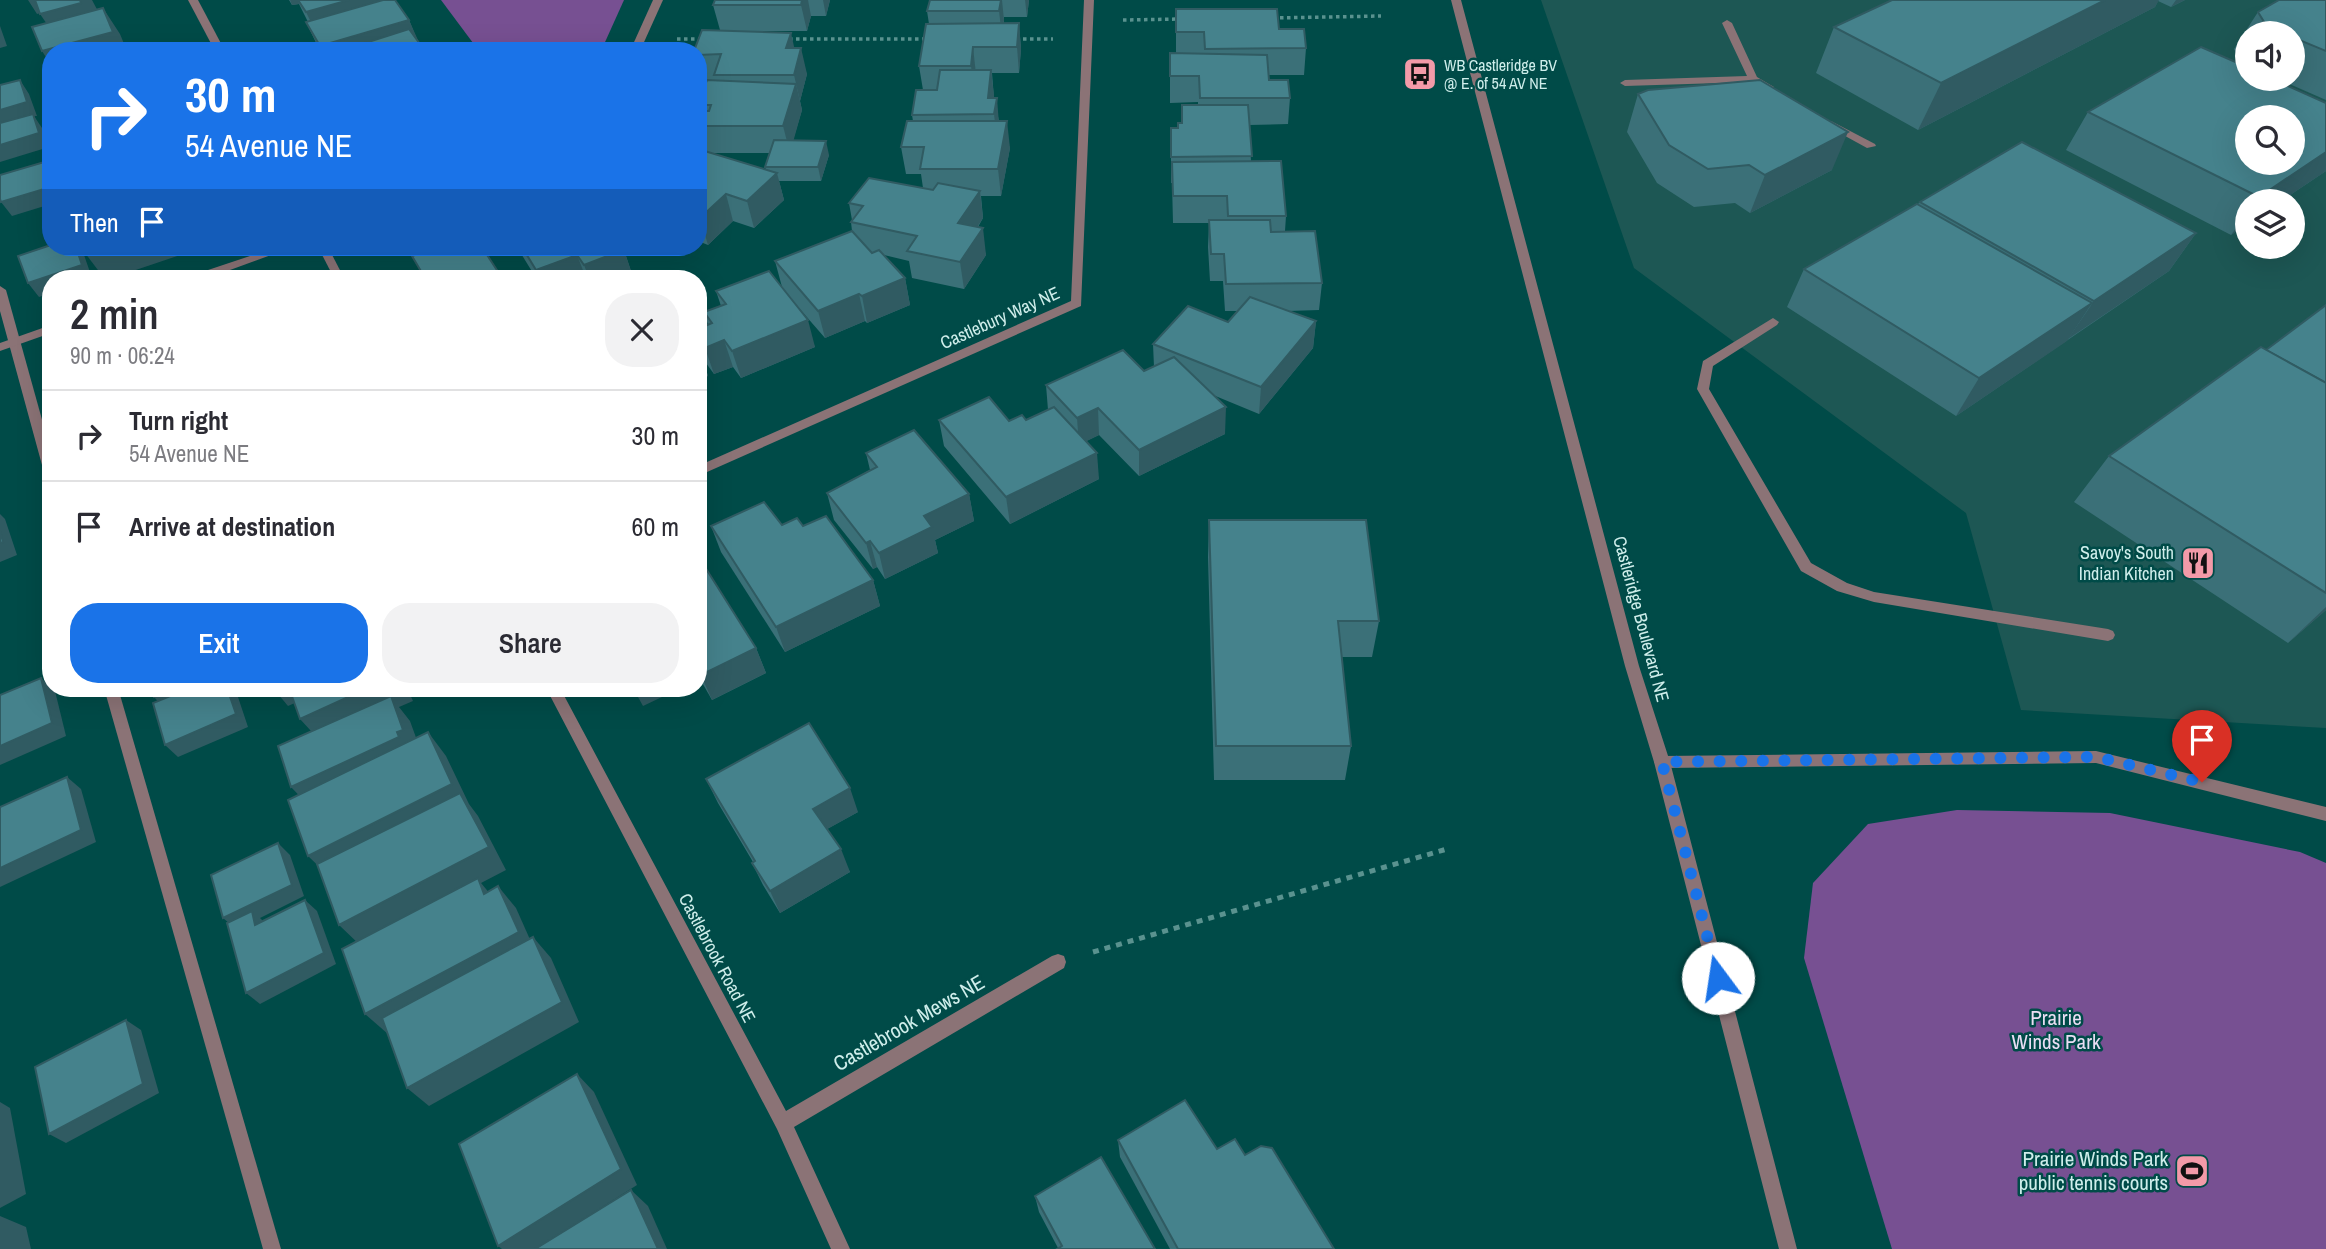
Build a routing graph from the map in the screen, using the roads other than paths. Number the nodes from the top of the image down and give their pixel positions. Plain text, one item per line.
1 (193, 0) edge
2 (658, 0) edge
3 (1089, 0) edge
4 (1455, 0) edge
5 (1727, 23) dead end
6 (215, 42) edge
7 (639, 42) edge
8 (1753, 79) junction
9 (1625, 83) dead end
10 (1777, 93) edge
11 (1824, 120) edge
12 (1871, 146) dead end
13 (261, 256) edge
14 (220, 270) edge
15 (0, 290) edge
16 (1773, 322) dead end
17 (42, 332) edge
18 (6, 345) edge
19 (42, 450) edge
20 (707, 467) edge
21 (2108, 635) dead end
22 (114, 697) edge
23 (558, 697) edge
24 (1662, 762) junction
25 (2326, 814) edge
26 (1058, 962) road end
27 (783, 1123) junction
28 (272, 1249) edge
29 (841, 1249) edge
30 (1788, 1249) edge

1 - 6 street
2 - 7 street
3 - 20 street, Castlebury Way NE
4 - 24 street, Castleridge Boulevard NE
5 - 8 street
8 - 9 street
8 - 10 street
11 - 12 street
13 - 14 street
15 - 18 street
16 - 21 street
17 - 18 street
18 - 19 street
22 - 28 street
23 - 27 street, Castlebrook Road NE
24 - 25 street
24 - 30 street, Castleridge Boulevard NE
26 - 27 street, Castlebrook Mews NE
27 - 29 street, Castlebrook Road NE

